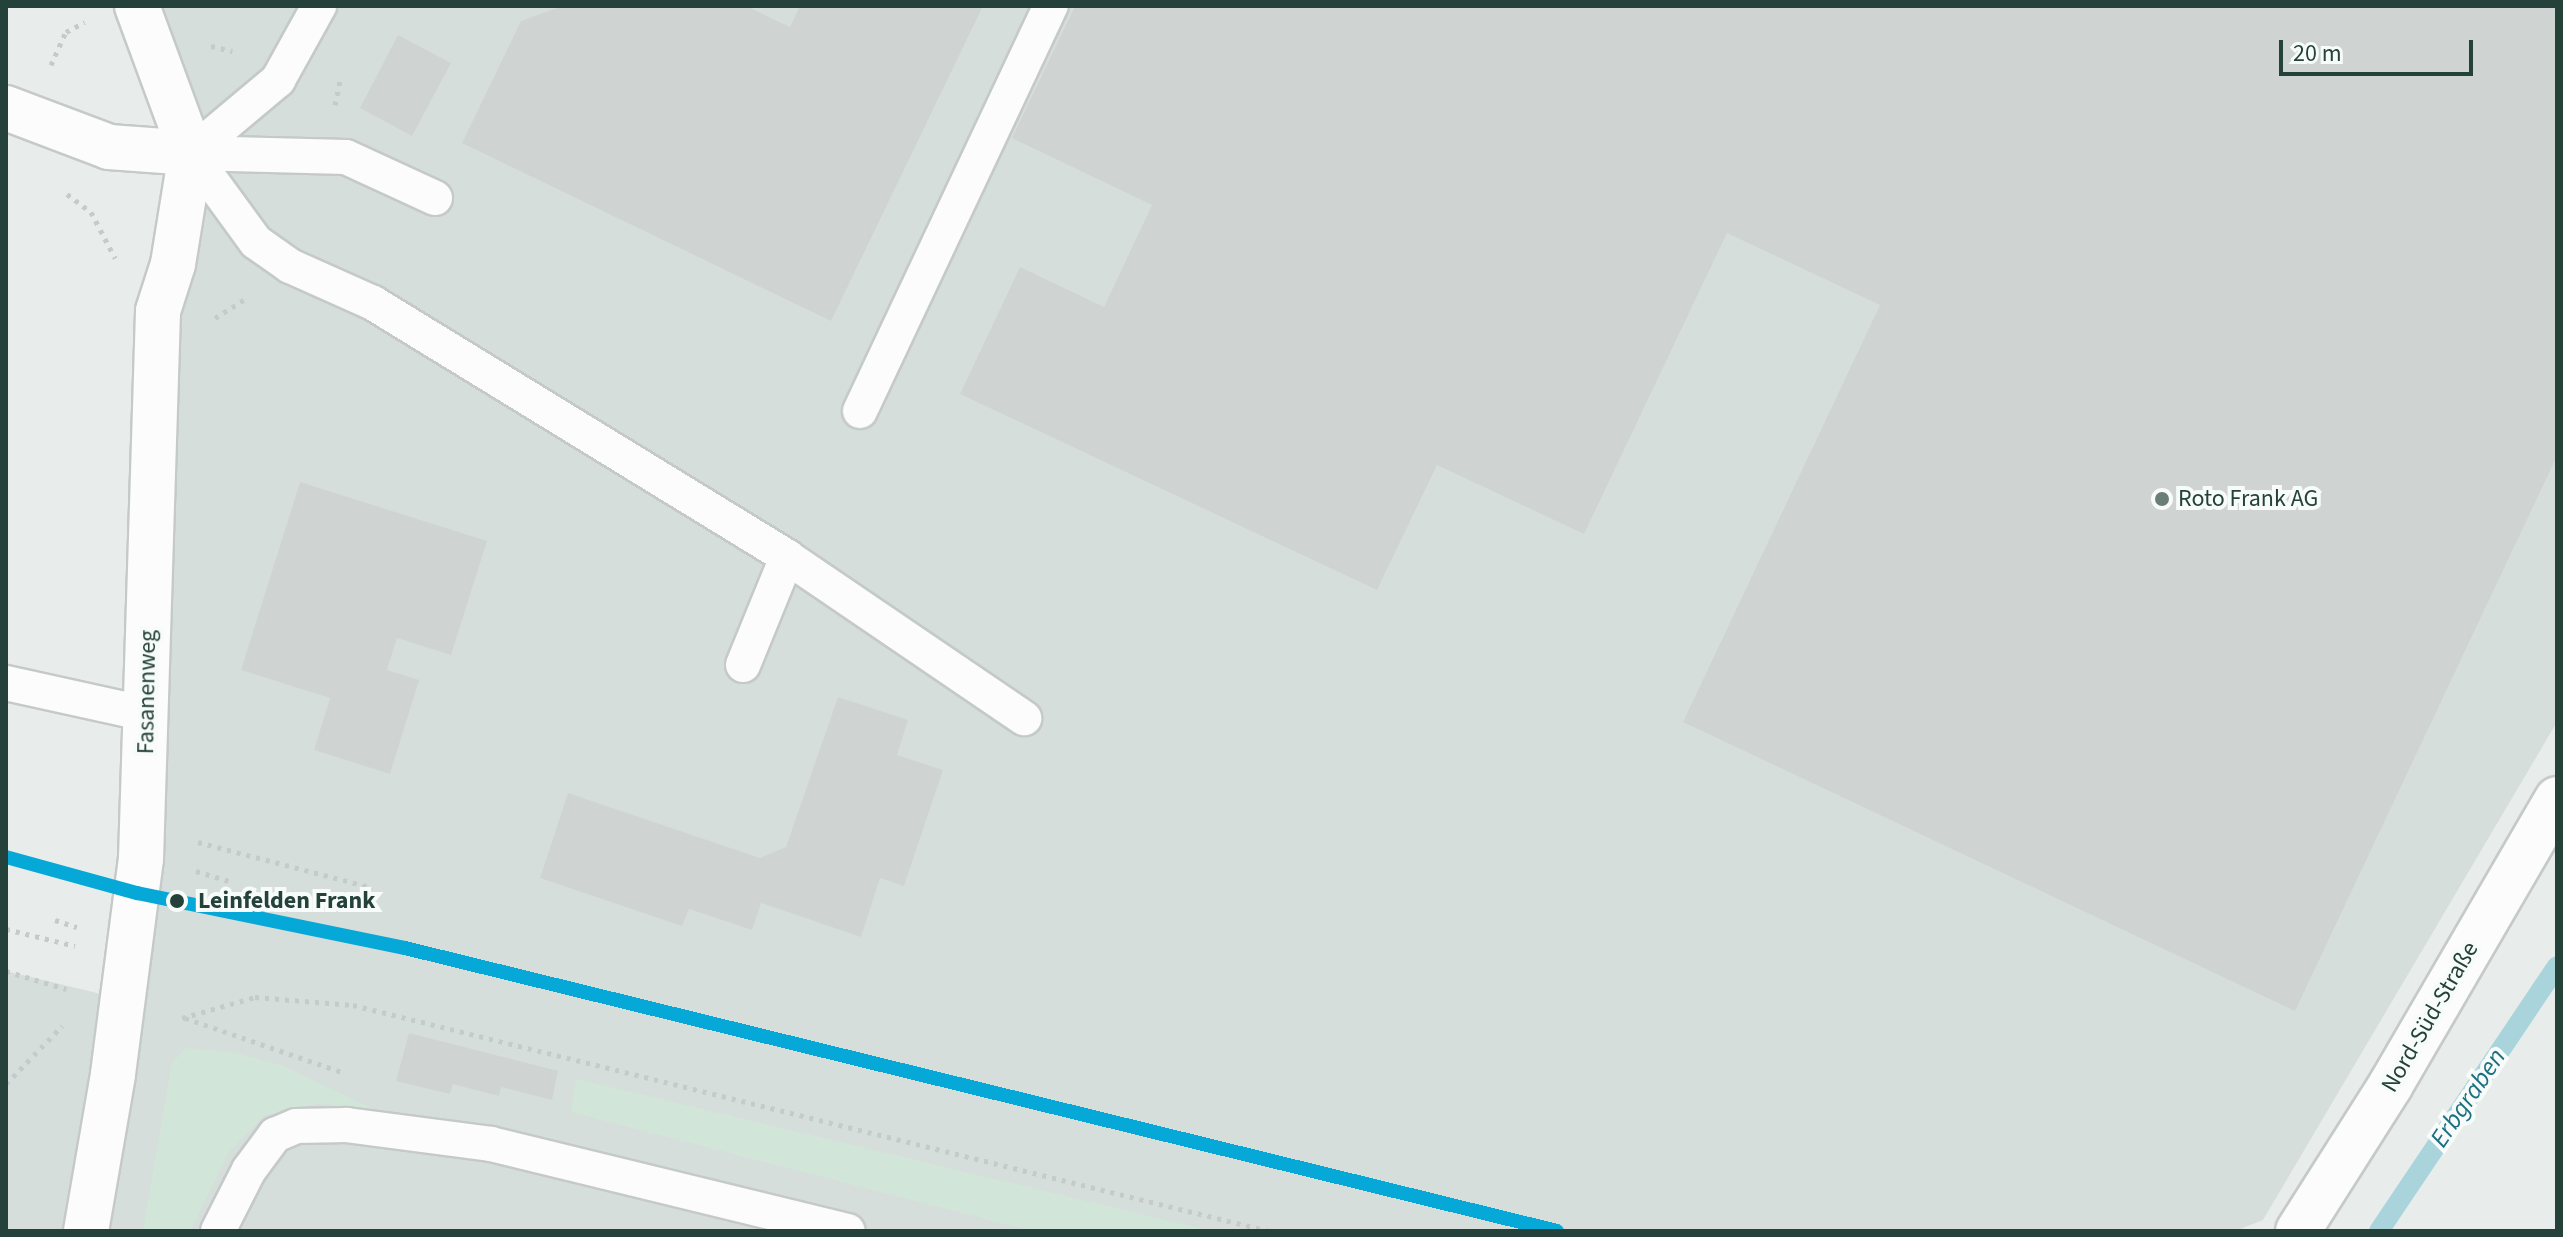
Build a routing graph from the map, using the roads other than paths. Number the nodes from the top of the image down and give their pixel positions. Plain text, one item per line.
1 (137, 6) edge
2 (319, 6) edge
3 (1051, 6) edge
4 (17, 112) edge
5 (191, 153) junction
6 (435, 198) dead end
7 (860, 411) dead end
8 (787, 557) junction
9 (743, 665) dead end
10 (6, 683) edge
11 (147, 714) junction
12 (1024, 718) dead end
13 (2557, 799) edge
14 (86, 1231) edge
15 (218, 1231) edge
16 (848, 1231) edge
17 (2298, 1231) edge

1 - 5 street
2 - 5 lane
3 - 7 lane
4 - 5 street
5 - 6 lane
5 - 8 lane
5 - 11 street, Fasanenweg
8 - 9 lane
8 - 12 lane
10 - 11 lane
11 - 14 street, Fasanenweg
13 - 17 street, Nord-Süd-Straße
15 - 16 lane

